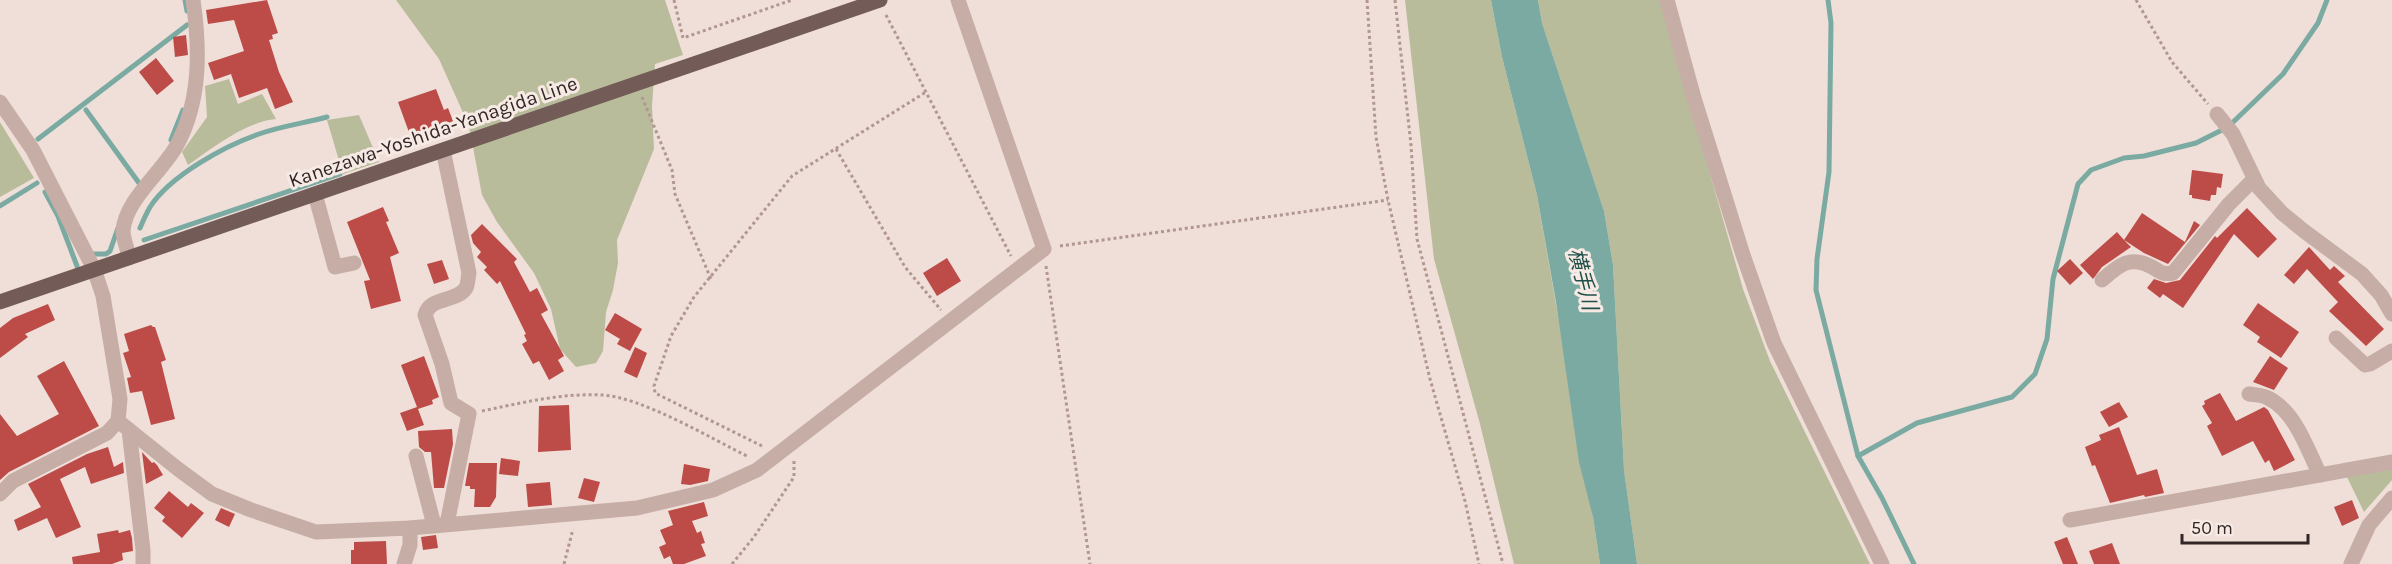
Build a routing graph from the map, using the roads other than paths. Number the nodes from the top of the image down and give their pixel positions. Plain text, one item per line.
1 (193, 0) edge
2 (879, 0) edge
3 (958, 0) edge
4 (1667, 0) edge
5 (0, 102) edge
6 (2217, 114) road end
7 (443, 150) junction
8 (2254, 179) junction
9 (315, 194) junction
10 (129, 258) junction
11 (354, 263) dead end
12 (94, 270) junction
13 (2102, 280) dead end
14 (0, 302) edge
15 (2392, 314) edge
16 (2336, 338) dead end
17 (2392, 351) edge
18 (2249, 394) dead end
19 (123, 426) junction
20 (416, 456) dead end
21 (2392, 462) edge
22 (2320, 475) junction
23 (0, 494) edge
24 (2392, 498) edge
25 (2070, 520) dead end
26 (441, 524) junction
27 (410, 528) junction
28 (143, 564) edge
29 (404, 564) edge
30 (1882, 564) edge
31 (2351, 564) edge

1 - 10 street
2 - 7 main road, Kanezawa-Yoshida-Yanagida Line
3 - 26 street
4 - 30 street
5 - 12 street
6 - 8 street
7 - 9 main road, Kanezawa-Yoshida-Yanagida Line
7 - 26 street
8 - 13 street
8 - 15 street
9 - 10 main road, Kanezawa-Yoshida-Yanagida Line
9 - 11 street
10 - 12 main road, Kanezawa-Yoshida-Yanagida Line
12 - 14 main road, Kanezawa-Yoshida-Yanagida Line
12 - 19 street
16 - 17 street
18 - 22 street
19 - 23 street
19 - 27 street
19 - 28 street
20 - 26 street
21 - 22 street
22 - 25 street
24 - 31 street
26 - 27 street
27 - 29 street

